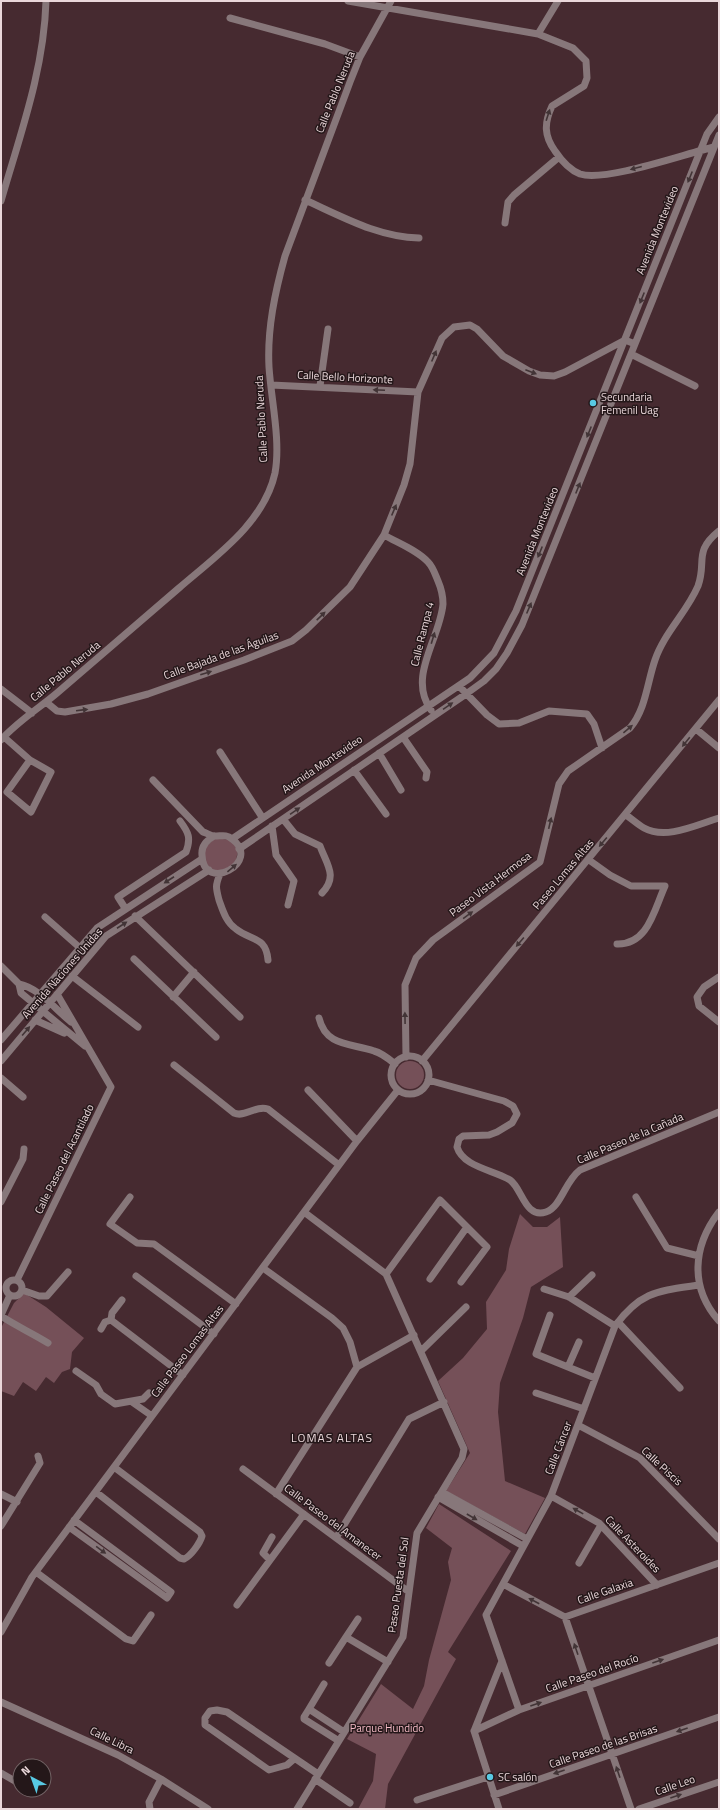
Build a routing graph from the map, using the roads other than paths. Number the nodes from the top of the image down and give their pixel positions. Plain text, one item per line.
1 (46, 1) edge
2 (348, 1) edge
3 (391, 1) edge
4 (558, 1) edge
5 (387, 8) junction
6 (230, 18) dead end
7 (538, 34) junction
8 (360, 57) junction
9 (719, 117) edge
10 (719, 135) edge
11 (714, 147) junction
12 (700, 151) junction
13 (559, 157) junction
14 (306, 200) junction
15 (1, 201) edge
16 (505, 223) dead end
17 (419, 238) dead end
18 (665, 240) junction
19 (676, 243) junction
20 (328, 329) dead end
21 (625, 340) junction
22 (635, 344) junction
23 (631, 354) junction
24 (271, 385) junction
25 (320, 386) junction
26 (695, 386) dead end
27 (418, 392) junction
28 (553, 521) junction
29 (563, 526) junction
30 (719, 531) edge
31 (384, 535) junction
32 (512, 620) junction
33 (522, 625) junction
34 (459, 686) junction
35 (1, 690) edge
36 (466, 694) junction
37 (719, 700) edge
38 (46, 702) junction
39 (428, 706) junction
40 (32, 713) junction
41 (434, 715) junction
42 (696, 729) junction
43 (403, 737) junction
44 (3, 739) edge
45 (602, 748) junction
46 (719, 748) edge
47 (220, 752) dead end
48 (379, 753) junction
49 (30, 760) junction
50 (354, 770) junction
51 (426, 778) dead end
52 (153, 780) dead end
53 (401, 790) dead end
54 (386, 814) dead end
55 (626, 815) junction
56 (262, 817) junction
57 (719, 818) edge
58 (283, 819) junction
59 (180, 821) dead end
60 (272, 826) junction
61 (214, 836) junction
62 (232, 839) junction
63 (190, 842) junction
64 (205, 843) junction
65 (239, 849) junction
66 (202, 859) junction
67 (589, 860) junction
68 (209, 870) junction
69 (220, 874) junction
70 (322, 893) dead end
71 (288, 905) dead end
72 (125, 908) junction
73 (135, 916) junction
74 (45, 917) dead end
75 (617, 944) dead end
76 (79, 947) junction
77 (134, 959) dead end
78 (268, 960) dead end
79 (1, 966) edge
80 (194, 972) junction
81 (72, 976) junction
82 (719, 977) edge
83 (19, 984) junction
84 (57, 994) junction
85 (39, 995) junction
86 (173, 997) junction
87 (32, 1003) junction
88 (49, 1003) junction
89 (42, 1011) junction
90 (240, 1016) dead end
91 (319, 1018) dead end
92 (35, 1020) junction
93 (719, 1022) edge
94 (75, 1026) junction
95 (138, 1027) dead end
96 (71, 1035) junction
97 (216, 1037) dead end
98 (1, 1040) edge
99 (88, 1049) junction
100 (406, 1057) junction
101 (422, 1060) junction
102 (1, 1061) edge
103 (395, 1064) junction
104 (174, 1065) dead end
105 (1, 1078) edge
106 (428, 1080) junction
107 (308, 1090) dead end
108 (398, 1090) junction
109 (23, 1097) dead end
110 (719, 1112) edge
111 (357, 1142) junction
112 (24, 1149) dead end
113 (339, 1165) junction
114 (636, 1196) dead end
115 (130, 1197) dead end
116 (1, 1202) edge
117 (304, 1212) junction
118 (719, 1212) edge
119 (467, 1227) junction
120 (699, 1256) junction
121 (263, 1268) junction
122 (68, 1272) dead end
123 (386, 1274) junction
124 (592, 1275) dead end
125 (136, 1276) dead end
126 (430, 1279) dead end
127 (17, 1280) junction
128 (461, 1282) dead end
129 (699, 1285) junction
130 (544, 1289) dead end
131 (22, 1290) junction
132 (10, 1296) junction
133 (569, 1297) junction
134 (122, 1300) dead end
135 (236, 1304) junction
136 (466, 1307) dead end
137 (1, 1315) edge
138 (550, 1316) dead end
139 (111, 1320) junction
140 (719, 1321) edge
141 (616, 1324) junction
142 (101, 1329) dead end
143 (214, 1334) junction
144 (414, 1335) junction
145 (48, 1342) dead end
146 (579, 1342) dead end
147 (421, 1351) junction
148 (357, 1367) junction
149 (568, 1367) junction
150 (76, 1371) dead end
151 (183, 1375) junction
152 (595, 1378) junction
153 (680, 1388) dead end
154 (149, 1393) dead end
155 (536, 1393) dead end
156 (132, 1402) junction
157 (444, 1402) junction
158 (584, 1409) junction
159 (152, 1416) junction
160 (578, 1425) junction
161 (38, 1456) dead end
162 (114, 1466) junction
163 (243, 1469) dead end
164 (96, 1492) junction
165 (1, 1494) edge
166 (276, 1494) junction
167 (440, 1495) junction
168 (551, 1496) junction
169 (17, 1502) junction
170 (304, 1514) junction
171 (74, 1520) junction
172 (601, 1525) junction
173 (1, 1526) edge
174 (69, 1527) junction
175 (272, 1537) dead end
176 (336, 1538) junction
177 (719, 1539) edge
178 (525, 1543) junction
179 (270, 1560) junction
180 (579, 1563) dead end
181 (719, 1563) edge
182 (36, 1572) junction
183 (502, 1584) junction
184 (657, 1585) junction
185 (409, 1592) junction
186 (238, 1605) dead end
187 (151, 1615) dead end
188 (564, 1617) junction
189 (358, 1619) dead end
190 (1, 1632) edge
191 (346, 1637) junction
192 (719, 1640) edge
193 (502, 1661) junction
194 (388, 1662) junction
195 (329, 1663) dead end
196 (324, 1684) dead end
197 (588, 1686) junction
198 (1, 1702) edge
199 (309, 1709) junction
200 (519, 1710) junction
201 (719, 1717) edge
202 (474, 1731) junction
203 (344, 1732) junction
204 (339, 1740) junction
205 (612, 1754) junction
206 (294, 1759) junction
207 (1, 1773) edge
208 (316, 1776) junction
209 (488, 1777) junction
210 (12, 1779) edge
211 (161, 1779) junction
212 (719, 1782) edge
213 (494, 1795) junction
214 (417, 1800) dead end
215 (350, 1804) dead end
216 (150, 1809) edge
217 (208, 1809) edge
218 (297, 1809) edge
219 (498, 1809) edge
220 (631, 1809) edge
221 (639, 1809) edge

1 - 15 street
2 - 5 street
3 - 5 street, Calle Pablo Neruda
4 - 7 street
5 - 7 street
5 - 8 street, Calle Pablo Neruda
6 - 8 street
13 -> 7 street
8 - 14 street, Calle Pablo Neruda
9 - 12 street, Avenida Montevideo
10 - 11 street, Avenida Montevideo
11 - 12 street
11 - 19 street, Avenida Montevideo
12 -> 13 street
12 -> 18 street, Avenida Montevideo
13 - 16 street
14 - 17 street
14 - 24 street, Calle Pablo Neruda
18 - 19 street
18 -> 21 street, Avenida Montevideo
19 - 22 street, Avenida Montevideo
20 - 25 street
21 - 22 street
27 -> 21 street, Calle Bajada de las Águilas
21 -> 28 street, Avenida Montevideo
22 - 23 street, Avenida Montevideo
23 - 26 street
29 -> 23 street, Avenida Montevideo
24 - 25 street, Calle Bello Horizonte
24 - 38 street, Calle Pablo Neruda
27 -> 25 street, Calle Bello Horizonte
31 -> 27 street, Calle Bajada de las Águilas
28 - 29 street
28 -> 32 street, Avenida Montevideo
33 -> 29 street, Avenida Montevideo
45 -> 30 street, Paseo Vista Hermosa
38 -> 31 street, Calle Bajada de las Águilas
39 -> 31 street, Calle Rampa 4
32 - 33 street
32 - 34 street, Avenida Montevideo
33 - 36 street, Avenida Montevideo
34 - 36 street
34 - 39 street, Avenida Montevideo
35 - 40 street
41 -> 36 street, Avenida Montevideo
36 - 45 street
37 - 42 street, Paseo Lomas Altas
38 - 40 street, Calle Pablo Neruda
39 - 41 street, Calle Rampa 4
39 - 56 street, Avenida Montevideo
40 - 44 street, Calle Pablo Neruda
41 - 43 street, Avenida Montevideo
42 - 46 street
42 -> 55 street, Paseo Lomas Altas
43 - 48 street, Avenida Montevideo
43 - 51 street
44 - 49 street
100 -> 45 street, Paseo Vista Hermosa
47 - 56 street
48 - 50 street, Avenida Montevideo
48 - 53 street
49 - 49 street
50 - 54 street
58 -> 50 street, Avenida Montevideo
52 - 61 street
55 - 57 street
55 -> 67 street, Paseo Lomas Altas
56 - 62 street, Avenida Montevideo
58 - 60 street, Avenida Montevideo
58 - 70 street
59 - 63 street
60 - 65 street, Avenida Montevideo
60 - 71 street
61 - 62 street
61 - 64 street
62 - 65 street
63 - 64 street
63 - 72 street
64 - 66 street
69 -> 65 street
66 - 68 street
66 -> 72 street, Avenida Naciones Unidas
67 - 75 street
67 -> 101 street, Paseo Lomas Altas
68 - 69 street
68 - 73 street, Avenida Naciones Unidas
69 - 78 street
72 - 76 street, Avenida Naciones Unidas
73 - 80 street
81 -> 73 street, Avenida Naciones Unidas
74 - 76 street
76 - 85 street, Avenida Naciones Unidas
77 - 86 street
79 - 83 street
80 - 86 street
80 - 90 street
81 - 84 street, Avenida Naciones Unidas
81 - 95 street
82 - 93 street
83 - 85 street, Calle Paseo del Acantilado
83 - 87 street, Calle Paseo del Acantilado
84 - 88 street, Avenida Naciones Unidas
84 - 94 street, Calle Paseo del Acantilado
85 - 87 street, Avenida Naciones Unidas
85 - 88 street, Calle Paseo del Acantilado
86 - 97 street
87 - 89 street, Calle Paseo del Acantilado
87 - 98 street, Avenida Naciones Unidas
88 - 89 street, Avenida Naciones Unidas
88 - 94 street, Calle Paseo del Acantilado
89 - 92 street, Avenida Naciones Unidas
89 - 96 street, Calle Paseo del Acantilado
91 - 103 street
92 - 96 street, Calle Paseo del Acantilado
102 -> 92 street, Avenida Naciones Unidas
94 - 99 street, Calle Paseo del Acantilado
96 - 99 street, Calle Paseo del Acantilado
99 - 127 street, Calle Paseo del Acantilado
100 - 101 street
100 - 103 street
101 - 106 street
103 - 108 street
104 - 113 street
105 - 109 street
106 - 108 street
106 - 110 street, Calle Paseo de la Cañada
107 - 111 street
108 - 111 street, Calle Paseo Lomas Altas
111 - 113 street, Calle Paseo Lomas Altas
112 - 116 street
113 - 117 street, Calle Paseo Lomas Altas
114 - 120 street
115 - 135 street
117 - 121 street, Calle Paseo Lomas Altas
117 - 123 street, Paseo Puesta del Sol
118 - 120 street
119 - 123 street
119 - 126 street
119 - 128 street
120 - 129 street
121 - 135 street, Calle Paseo Lomas Altas
121 - 148 street
122 - 131 street
123 - 144 street, Paseo Puesta del Sol
124 - 133 street
125 - 143 street
127 - 131 street
127 - 132 street
129 - 140 street
129 - 141 street, Calle Cáncer
130 - 133 street
131 - 132 street
132 - 137 street
133 - 141 street
134 - 139 street
135 - 143 street, Calle Paseo Lomas Altas
136 - 147 street
137 - 145 street
138 - 149 street
139 - 142 street
139 - 151 street
141 - 152 street, Calle Cáncer
141 - 153 street
143 - 151 street, Calle Paseo Lomas Altas
144 - 147 street, Paseo Puesta del Sol
144 - 148 street
146 - 149 street
147 - 157 street, Paseo Puesta del Sol
148 - 166 street
149 - 152 street
150 - 156 street
151 - 159 street, Calle Paseo Lomas Altas
152 - 158 street, Calle Cáncer
154 - 156 street
155 - 158 street
156 - 159 street
157 - 167 street, Paseo Puesta del Sol
157 - 176 street
158 - 160 street, Calle Cáncer
159 - 162 street, Calle Paseo Lomas Altas
160 - 168 street, Calle Cáncer
160 - 177 street, Calle Piscis
161 - 169 street
162 - 164 street, Calle Paseo Lomas Altas
162 - 164 street
163 - 166 street, Calle Paseo del Amanecer
164 - 171 street, Calle Paseo Lomas Altas
165 - 169 street
166 - 170 street, Calle Paseo del Amanecer
167 - 178 street
167 - 185 street, Paseo Puesta del Sol
172 -> 168 street, Calle Asteroides
168 - 178 street, Calle Cáncer
169 - 173 street
170 - 176 street, Calle Paseo del Amanecer
170 - 179 street
171 - 174 street, Calle Paseo Lomas Altas
174 -> 171 street
172 - 180 street
172 - 184 street, Calle Asteroides
174 - 182 street, Calle Paseo Lomas Altas
175 - 179 street
176 - 185 street, Calle Paseo del Amanecer
178 - 183 street, Calle Cáncer
179 - 186 street
181 - 184 street, Calle Galaxia
182 - 187 street
182 - 190 street, Calle Paseo Lomas Altas
188 -> 183 street
183 - 193 street, Calle Cáncer
184 - 188 street, Calle Galaxia
185 - 194 street, Paseo Puesta del Sol
197 -> 188 street
189 - 191 street
191 - 194 street
191 - 195 street
197 -> 192 street, Calle Paseo del Rocío
193 - 200 street, Calle Cáncer
193 - 202 street
194 - 203 street, Paseo Puesta del Sol
196 - 199 street
200 -> 197 street, Calle Paseo del Rocío
197 - 205 street
198 - 211 street, Calle Libra
199 - 203 street
199 - 204 street
200 - 202 street, Calle Paseo del Rocío
201 -> 205 street, Calle Paseo de las Brisas
202 - 209 street
203 - 204 street, Paseo Puesta del Sol
204 - 208 street, Paseo Puesta del Sol
205 -> 213 street, Calle Paseo de las Brisas
220 -> 205 street
206 - 206 street
206 - 208 street
207 - 210 street
208 - 215 street
208 - 218 street, Paseo Puesta del Sol
209 - 213 street
209 - 214 street
211 - 216 street
211 - 217 street, Calle Libra
221 -> 212 street, Calle Leo
213 - 219 street

